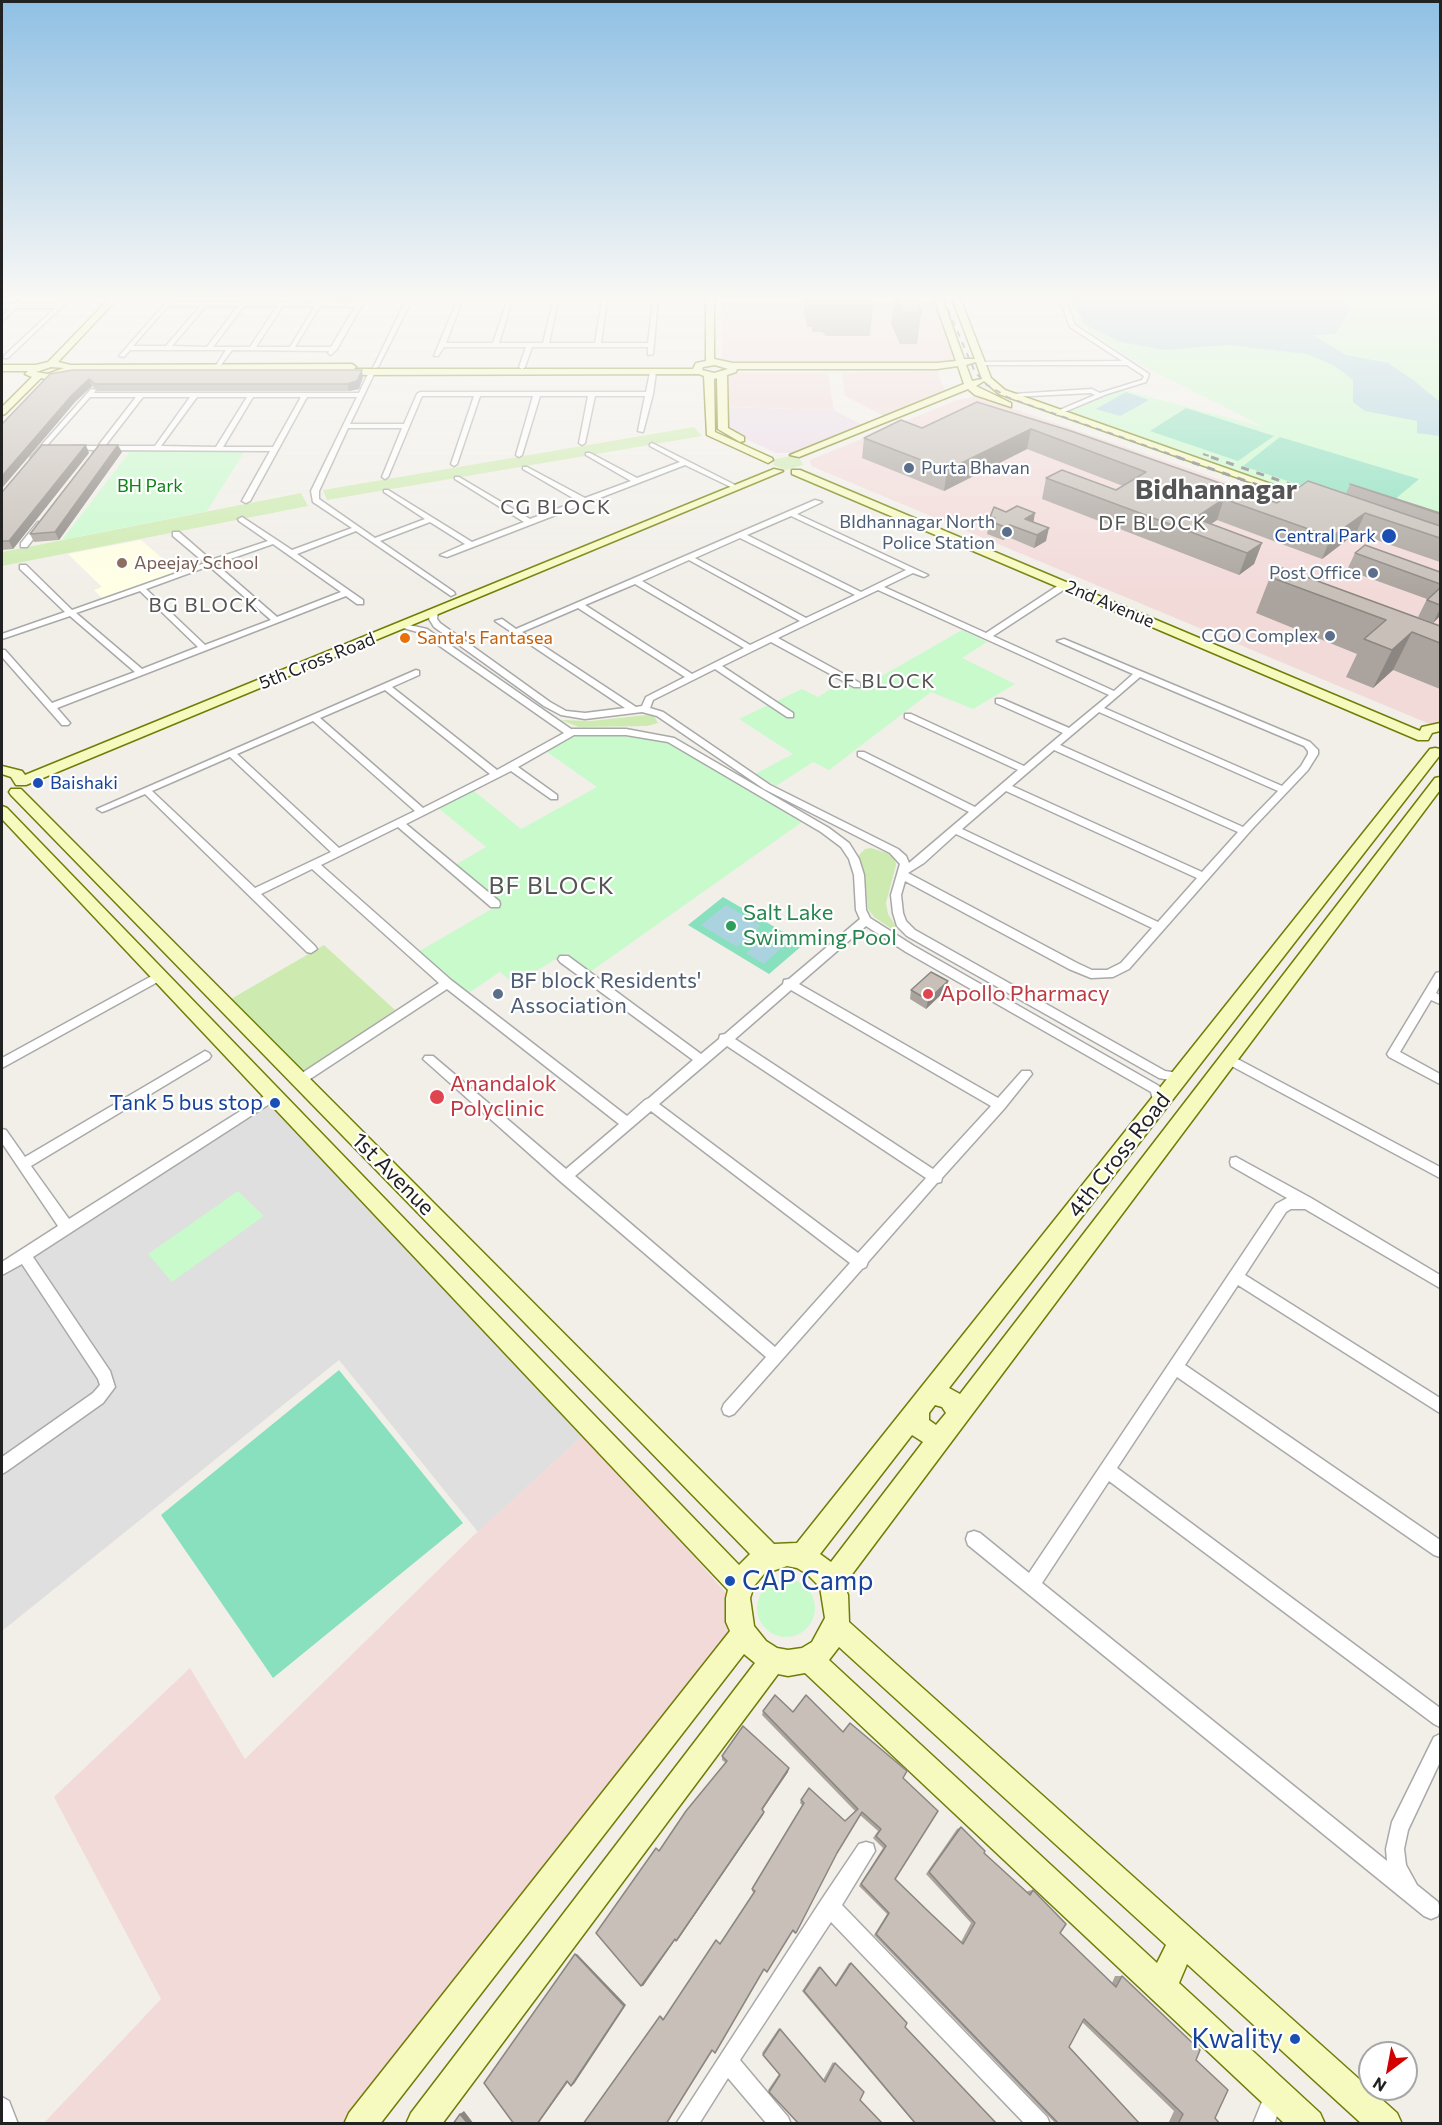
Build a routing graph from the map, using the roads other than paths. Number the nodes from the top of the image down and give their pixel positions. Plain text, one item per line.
1 (16, 397) edge
2 (21, 397) edge
3 (86, 397) edge
4 (139, 397) edge
5 (193, 397) edge
6 (250, 397) edge
7 (304, 397) edge
8 (360, 397) edge
9 (419, 397) edge
10 (477, 397) edge
11 (536, 397) edge
12 (591, 397) edge
13 (649, 397) edge
14 (709, 397) edge
15 (726, 397) edge
16 (938, 397) edge
17 (955, 397) edge
18 (1007, 397) edge
19 (1016, 397) edge
20 (1094, 397) edge
21 (2, 412) edge
22 (1057, 413) junction
23 (2, 426) edge
24 (346, 426) junction
25 (407, 426) junction
26 (641, 431) dead end
27 (1128, 442) junction
28 (582, 443) dead end
29 (652, 445) dead end
30 (42, 448) junction
31 (53, 448) edge
32 (65, 448) edge
33 (99, 448) junction
34 (157, 448) junction
35 (218, 448) junction
36 (275, 449) junction
37 (588, 454) dead end
38 (519, 455) dead end
39 (795, 455) junction
40 (92, 457) edge
41 (775, 461) junction
42 (686, 462) junction
43 (28, 464) edge
44 (454, 464) dead end
45 (805, 465) junction
46 (525, 468) dead end
47 (385, 477) dead end
48 (457, 478) dead end
49 (637, 481) junction
50 (731, 485) junction
51 (386, 491) dead end
52 (246, 501) dead end
53 (584, 501) junction
54 (818, 502) dead end
55 (1293, 504) edge
56 (1324, 504) edge
57 (790, 513) junction
58 (45, 519) edge
59 (242, 519) dead end
60 (430, 519) junction
61 (529, 522) junction
62 (357, 529) junction
63 (176, 534) dead end
64 (740, 535) junction
65 (274, 541) junction
66 (374, 541) junction
67 (470, 544) junction
68 (24, 545) dead end
69 (292, 553) junction
70 (444, 555) dead end
71 (688, 557) junction
72 (212, 563) junction
73 (23, 567) dead end
74 (912, 570) junction
75 (521, 571) junction
76 (1051, 574) junction
77 (924, 575) dead end
78 (635, 580) junction
79 (1065, 585) junction
80 (878, 587) junction
81 (141, 588) junction
82 (347, 593) junction
83 (451, 594) junction
84 (861, 595) junction
85 (1110, 599) junction
86 (360, 602) dead end
87 (579, 605) junction
88 (435, 612) junction
89 (71, 613) junction
90 (276, 620) junction
91 (499, 621) dead end
92 (805, 621) junction
93 (403, 625) junction
94 (516, 632) junction
95 (2, 637) edge
96 (986, 637) junction
97 (771, 638) junction
98 (1061, 641) dead end
99 (204, 648) junction
100 (749, 648) junction
101 (2, 652) edge
102 (491, 664) junction
103 (715, 665) junction
104 (479, 669) junction
105 (140, 672) junction
106 (1140, 672) junction
107 (416, 673) dead end
108 (691, 677) junction
109 (386, 686) junction
110 (857, 686) dead end
111 (1114, 694) junction
112 (999, 701) dead end
113 (51, 707) junction
114 (1098, 708) junction
115 (639, 710) junction
116 (564, 713) junction
117 (790, 715) dead end
118 (908, 716) dead end
119 (314, 717) junction
120 (668, 719) junction
121 (553, 722) junction
122 (65, 723) dead end
123 (1432, 731) edge
124 (572, 732) junction
125 (1069, 732) junction
126 (658, 737) junction
127 (1053, 746) junction
128 (231, 753) junction
129 (1438, 753) edge
130 (861, 754) dead end
131 (512, 767) junction
132 (1025, 770) junction
133 (497, 775) junction
134 (1440, 781) edge
135 (11, 784) edge
136 (1006, 787) junction
137 (146, 790) junction
138 (1284, 790) junction
139 (554, 797) dead end
140 (1398, 800) junction
141 (1419, 808) junction
142 (102, 809) dead end
143 (976, 810) junction
144 (2, 812) edge
145 (422, 812) junction
146 (399, 823) junction
147 (957, 830) junction
148 (1244, 831) junction
149 (859, 836) junction
150 (845, 845) junction
151 (337, 852) junction
152 (313, 864) junction
153 (904, 873) junction
154 (1204, 877) junction
155 (254, 893) junction
156 (495, 904) dead end
157 (866, 920) junction
158 (1159, 927) junction
159 (911, 933) junction
160 (895, 940) junction
161 (311, 949) dead end
162 (564, 959) dead end
163 (159, 976) junction
164 (1440, 976) edge
165 (447, 983) junction
166 (788, 983) junction
167 (1024, 997) junction
168 (1435, 997) edge
169 (1013, 1008) junction
170 (724, 1038) junction
171 (206, 1056) dead end
172 (429, 1059) dead end
173 (700, 1059) junction
174 (1230, 1060) junction
175 (2, 1063) edge
176 (1026, 1074) dead end
177 (1180, 1077) junction
178 (1440, 1079) edge
179 (300, 1080) junction
180 (273, 1096) junction
181 (649, 1103) junction
182 (1159, 1104) junction
183 (1000, 1105) junction
184 (627, 1123) junction
185 (350, 1131) junction
186 (2, 1134) edge
187 (1134, 1137) junction
188 (324, 1149) junction
189 (1159, 1153) junction
190 (1236, 1162) dead end
191 (23, 1164) junction
192 (1440, 1173) edge
193 (565, 1177) junction
194 (936, 1178) junction
195 (1307, 1203) junction
196 (67, 1228) junction
197 (24, 1255) junction
198 (861, 1263) junction
199 (2, 1269) edge
200 (1235, 1276) junction
201 (1440, 1282) edge
202 (775, 1356) junction
203 (1175, 1367) junction
204 (924, 1403) junction
205 (1440, 1406) edge
206 (729, 1409) dead end
207 (951, 1426) junction
208 (2, 1466) edge
209 (1107, 1470) junction
210 (974, 1539) dead end
211 (1440, 1549) edge
212 (770, 1557) junction
213 (802, 1557) junction
214 (831, 1582) junction
215 (741, 1585) junction
216 (1031, 1585) junction
217 (836, 1627) junction
218 (744, 1633) junction
219 (809, 1659) junction
220 (773, 1660) junction
221 (1440, 1718) edge
222 (1440, 1743) edge
223 (866, 1851) dead end
224 (829, 1906) junction
225 (1436, 1913) edge
226 (1183, 1939) junction
227 (1162, 1987) junction
228 (727, 2061) junction
229 (1275, 2092) junction
230 (2, 2108) edge
231 (8, 2124) edge
232 (360, 2124) edge
233 (422, 2124) edge
234 (686, 2124) edge
235 (781, 2124) edge
236 (1040, 2124) edge
237 (1263, 2124) edge
238 (1309, 2124) edge
239 (1386, 2124) edge

1 - 21 street
2 - 23 street
3 - 30 street
4 - 33 street
5 - 34 street
6 - 35 street
7 - 36 street
8 - 24 street
9 - 25 street
10 - 44 street
11 - 38 street
12 - 28 street
13 - 26 street
14 - 41 street
15 - 41 street
16 - 39 street
17 - 45 street
18 - 27 street
19 - 22 street
20 - 22 street
22 - 27 street
24 - 25 street
24 - 62 street
25 - 47 street
27 - 55 street
27 - 56 street
29 - 42 street
30 - 31 street
30 - 43 street
32 - 33 street
33 - 34 street
33 - 40 street
34 - 35 street
35 - 36 street
36 - 52 street
37 - 49 street
39 - 41 street
39 - 45 street, 2nd Avenue
41 - 45 street
41 - 50 street, 5th Cross Road
42 - 49 street
42 - 50 street
45 - 76 street, 2nd Avenue
46 - 53 street
48 - 61 street
49 - 53 street
50 - 75 street, 5th Cross Road
51 - 60 street
53 - 61 street
54 - 57 street
57 - 64 street
57 - 74 street
58 - 68 street
59 - 65 street
60 - 66 street
60 - 67 street
61 - 67 street
62 - 66 street
62 - 69 street
63 - 72 street
64 - 71 street
64 - 84 street
65 - 69 street
65 - 72 street
66 - 83 street
67 - 70 street
69 - 82 street
71 - 78 street
71 - 92 street
72 - 81 street
72 - 90 street
73 - 89 street
74 - 77 street
74 - 80 street
75 - 83 street, 5th Cross Road
75 - 88 street, 5th Cross Road
76 - 79 street, 2nd Avenue
76 - 85 street, 2nd Avenue
78 - 87 street
78 - 100 street
79 - 85 street, 2nd Avenue
79 - 96 street
80 - 84 street
80 - 96 street
81 - 89 street
81 - 99 street
82 - 86 street
82 - 90 street
83 - 135 street, 5th Cross Road
84 - 92 street
85 - 123 street, 2nd Avenue
87 - 94 street
87 - 108 street
88 - 93 street, 5th Cross Road
88 - 102 street
89 - 95 street
89 - 105 street
90 - 99 street
91 - 94 street
92 - 97 street
93 - 104 street
93 - 135 street, 5th Cross Road
94 - 115 street
96 - 111 street
97 - 100 street
97 - 110 street
98 - 106 street
99 - 105 street
100 - 103 street
101 - 113 street
102 - 104 street
102 - 116 street
103 - 108 street
103 - 117 street
104 - 121 street
105 - 113 street
106 - 111 street
106 - 138 street
107 - 109 street
108 - 115 street
109 - 119 street
109 - 133 street
111 - 114 street
112 - 125 street
113 - 122 street
114 - 125 street
114 - 138 street
115 - 116 street
115 - 120 street
116 - 121 street
118 - 132 street
119 - 128 street
119 - 145 street
120 - 126 street
120 - 149 street
121 - 124 street
123 - 129 street
124 - 126 street
124 - 131 street
125 - 127 street
126 - 150 street
127 - 132 street
127 - 148 street
128 - 137 street
128 - 151 street
129 - 140 street, 4th Cross Road
130 - 143 street
131 - 133 street
131 - 139 street
132 - 136 street
133 - 145 street
134 - 141 street, 4th Cross Road
135 - 179 street, 1st Avenue
136 - 143 street
136 - 154 street
137 - 142 street
137 - 155 street
138 - 148 street
140 - 141 street
140 - 177 street, 4th Cross Road
141 - 174 street, 4th Cross Road
143 - 147 street
144 - 163 street
145 - 146 street
146 - 151 street
146 - 156 street
147 - 153 street
147 - 158 street
148 - 154 street
149 - 150 street
149 - 153 street
150 - 157 street
151 - 152 street
152 - 155 street
152 - 165 street
153 - 158 street
153 - 159 street
154 - 158 street
155 - 161 street
157 - 160 street
157 - 166 street
159 - 160 street
159 - 167 street
160 - 169 street
162 - 173 street
163 - 175 street
163 - 180 street
164 - 168 street
165 - 179 street
165 - 184 street
166 - 170 street
166 - 183 street
167 - 169 street
167 - 177 street
168 - 178 street
169 - 182 street
170 - 173 street
170 - 194 street
171 - 191 street
172 - 193 street
173 - 181 street
174 - 189 street, 4th Cross Road
174 - 192 street
176 - 183 street
177 - 182 street, 4th Cross Road
179 - 185 street, 1st Avenue
180 - 188 street
180 - 196 street
181 - 184 street
181 - 198 street
182 - 187 street, 4th Cross Road
183 - 194 street
184 - 193 street
185 - 188 street
185 - 212 street, 1st Avenue
186 - 191 street
187 - 189 street
187 - 189 street
187 - 204 street, 4th Cross Road
188 - 215 street
189 - 207 street, 4th Cross Road
190 - 195 street
191 - 196 street
193 - 202 street
194 - 198 street
195 - 200 street
195 - 201 street
196 - 197 street
197 - 199 street
197 - 208 street
198 - 202 street
200 - 203 street
200 - 205 street
202 - 206 street
203 - 209 street
203 - 211 street
204 - 207 street
204 - 207 street
204 - 213 street, 4th Cross Road
207 - 214 street, 4th Cross Road
209 - 216 street
209 - 221 street
210 - 216 street
212 - 213 street
212 - 215 street
213 - 214 street
214 - 217 street
215 - 218 street
216 - 225 street
217 - 219 street
217 - 226 street
218 - 220 street
218 - 232 street
219 - 220 street
219 - 227 street
220 - 233 street
222 - 225 street
223 - 224 street
224 - 228 street
224 - 236 street
226 - 227 street
226 - 239 street
227 - 229 street
228 - 234 street
228 - 235 street
229 - 237 street
229 - 238 street
230 - 231 street

